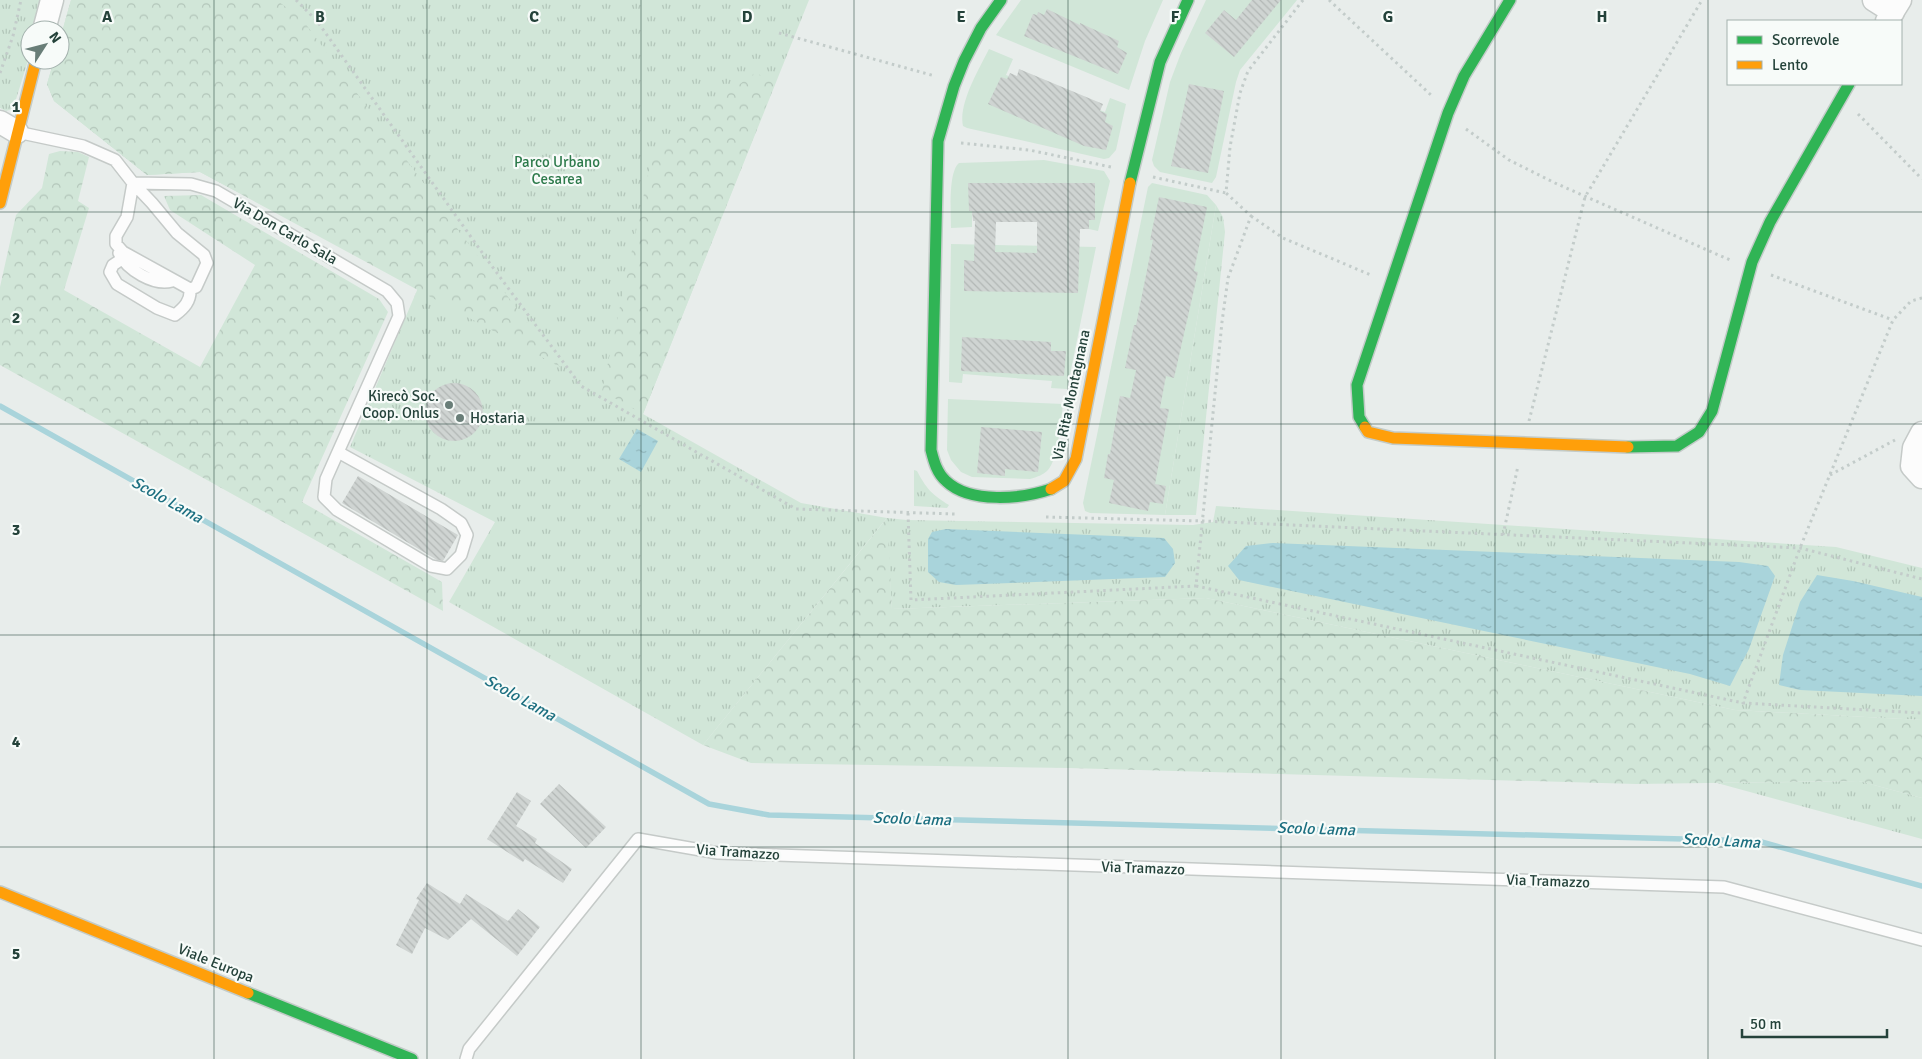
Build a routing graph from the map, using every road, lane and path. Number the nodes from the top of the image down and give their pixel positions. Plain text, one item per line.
1 (21, 0) edge
2 (52, 0) edge
3 (296, 0) edge
4 (1001, 0) edge
5 (1188, 0) edge
6 (1303, 0) edge
7 (1329, 0) edge
8 (1510, 0) edge
9 (1702, 0) edge
10 (47, 20) edge
11 (779, 33) dead end
12 (32, 70) edge
13 (0, 73) edge
14 (936, 76) dead end
15 (1848, 85) edge
16 (1841, 98) junction
17 (1448, 113) junction
18 (8, 127) edge
19 (954, 142) dead end
20 (1112, 168) dead end
21 (1148, 176) dead end
22 (1922, 178) edge
23 (133, 183) junction
24 (1226, 193) junction
25 (1586, 197) junction
26 (0, 202) edge
27 (1251, 216) junction
28 (116, 244) junction
29 (122, 259) junction
30 (1750, 268) junction
31 (173, 280) junction
32 (1391, 283) junction
33 (190, 289) junction
34 (1922, 298) edge
35 (1893, 320) junction
36 (1922, 433) edge
37 (1897, 439) dead end
38 (1523, 444) junction
39 (338, 452) junction
40 (1830, 475) junction
41 (1922, 477) edge
42 (908, 513) junction
43 (958, 514) dead end
44 (1037, 517) dead end
45 (1203, 521) junction
46 (1503, 535) junction
47 (1800, 548) junction
48 (1922, 579) edge
49 (1196, 586) junction
50 (1743, 704) junction
51 (1922, 713) edge
52 (2, 892) edge
53 (1922, 940) edge
54 (412, 1059) edge
55 (466, 1059) edge

1 - 13 path
2 - 10 street
3 - 42 path
4 - 5 street, Via Rita Montagnana
6 - 24 path
7 - 17 path
8 - 17 street
9 - 25 path
11 - 14 path
12 - 18 street
15 - 16 street
16 - 22 path
16 - 30 street
17 - 25 path
17 - 32 street
18 - 23 lane
18 - 26 street
19 - 20 path
21 - 24 path
23 - 28 lane
23 - 33 lane
23 - 39 lane, Via Don Carlo Sala
24 - 27 path
25 - 30 path
25 - 38 path
27 - 32 path
27 - 45 path
28 - 29 lane
28 - 31 lane
29 - 31 lane
29 - 33 lane
30 - 35 path
30 - 38 street
31 - 33 lane
32 - 38 street
34 - 35 path
35 - 40 path
36 - 41 street
37 - 40 path
38 - 46 path
39 - 39 lane, Via Don Carlo Sala
40 - 47 path
42 - 43 path
42 - 49 path
44 - 45 path
45 - 46 path
45 - 49 path
46 - 47 path
47 - 48 path
47 - 50 path
49 - 50 path
50 - 51 path
52 - 54 street, Viale Europa
53 - 55 lane, Via Tramazzo

